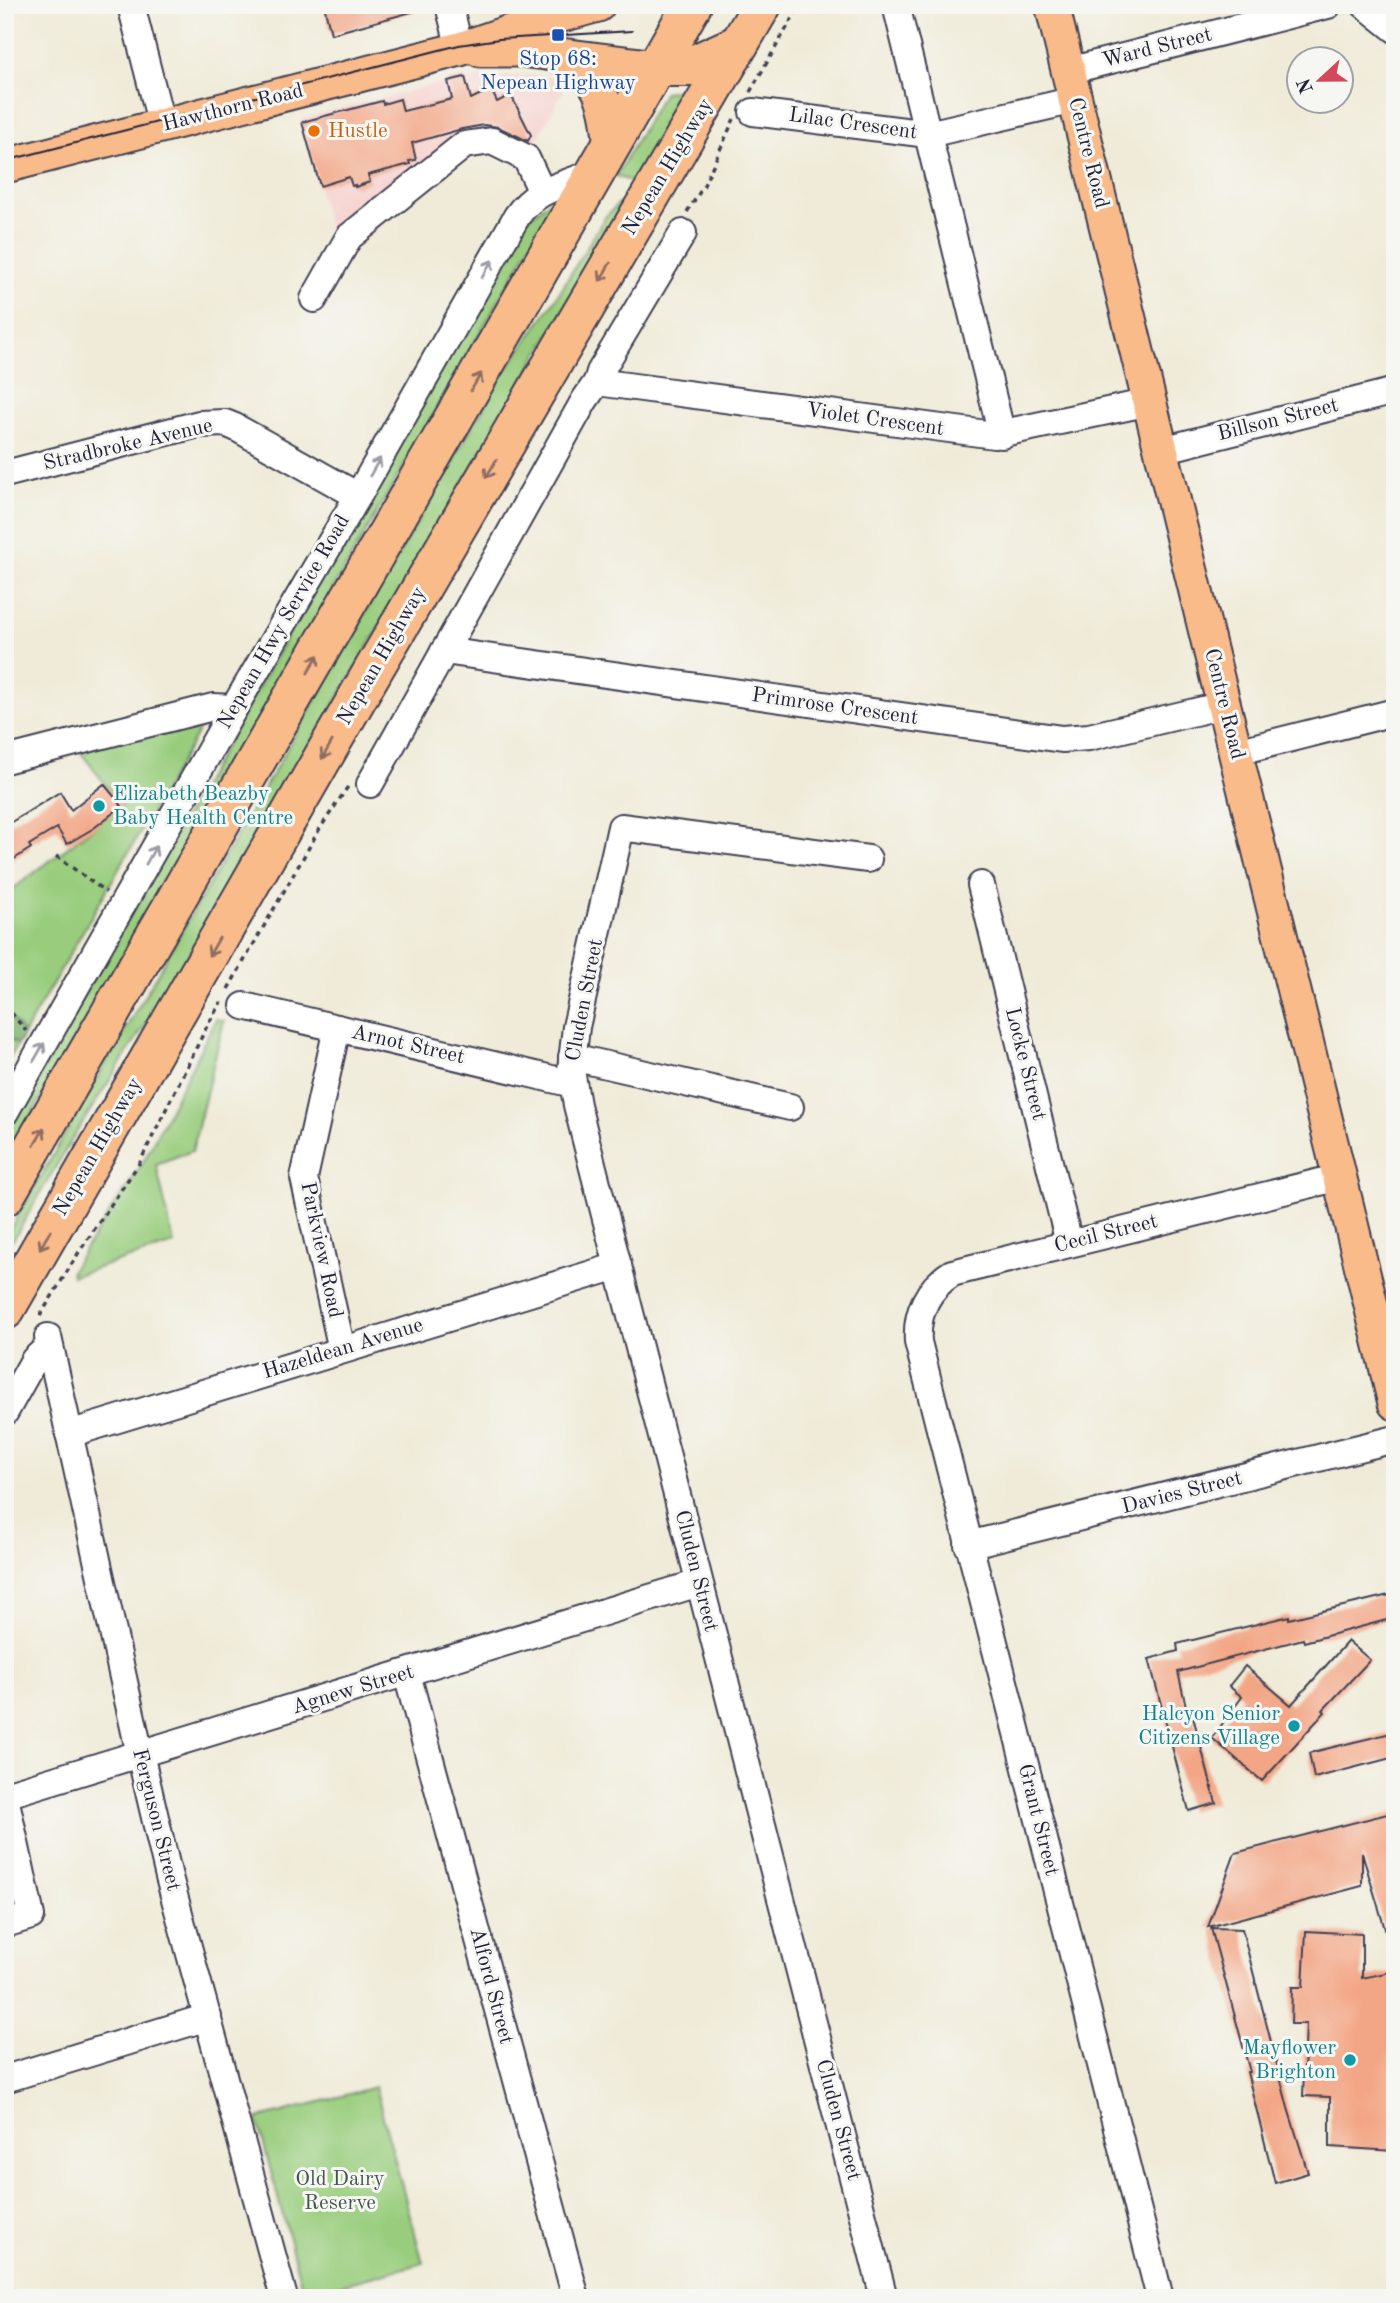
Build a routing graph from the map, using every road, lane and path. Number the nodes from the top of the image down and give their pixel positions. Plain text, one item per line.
1 (131, 5) edge
2 (449, 5) edge
3 (598, 5) edge
4 (692, 5) edge
5 (762, 5) edge
6 (896, 5) edge
7 (1052, 5) edge
8 (1326, 5) edge
9 (1366, 5) edge
10 (1395, 29) edge
11 (739, 44) junction
12 (460, 49) junction
13 (560, 55) junction
14 (657, 67) junction
15 (1071, 86) junction
16 (745, 120) joint
17 (162, 126) junction
18 (729, 128) dead end
19 (928, 134) junction
20 (604, 159) junction
21 (5, 166) edge
22 (542, 192) junction
23 (643, 211) junction
24 (569, 220) junction
25 (683, 233) dead end
26 (314, 299) dead end
27 (597, 382) junction
28 (1395, 391) edge
29 (1150, 402) junction
30 (1002, 435) junction
31 (1162, 450) junction
32 (5, 474) edge
33 (358, 496) junction
34 (444, 651) junction
35 (1224, 705) junction
36 (234, 708) junction
37 (1395, 712) edge
38 (1236, 752) junction
39 (5, 760) edge
40 (370, 783) dead end
41 (56, 856) dead end
42 (868, 859) dead end
43 (981, 885) dead end
44 (108, 893) dead end
45 (5, 1005) edge
46 (244, 1006) dead end
47 (337, 1028) junction
48 (40, 1050) junction
49 (572, 1056) junction
50 (573, 1084) junction
51 (790, 1107) dead end
52 (5, 1112) edge
53 (1340, 1177) junction
54 (5, 1196) edge
55 (1069, 1243) junction
56 (618, 1266) junction
57 (10, 1290) edge
58 (918, 1342) joint
59 (342, 1350) junction
60 (1392, 1382) edge
61 (5, 1412) edge
62 (69, 1434) junction
63 (1395, 1440) edge
64 (968, 1545) junction
65 (699, 1583) junction
66 (407, 1674) junction
67 (140, 1755) junction
68 (5, 1796) edge
69 (5, 1924) edge
70 (208, 2017) junction
71 (5, 2079) edge
72 (284, 2298) edge
73 (576, 2298) edge
74 (884, 2298) edge
75 (1160, 2298) edge

1 - 17 street
2 - 12 street
3 - 12 main road, Hawthorn Road
4 - 14 highway
5 - 11 highway, Nepean Highway
6 - 19 street
7 - 15 main road, Centre Road
8 - 15 street, Ward Street
9 - 10 street
11 - 14 highway
11 - 23 highway, Nepean Highway
12 - 13 main road, Hawthorn Road
12 - 17 main road, Hawthorn Road
13 - 14 main road, Hawthorn Road
13 - 20 main road
14 - 20 highway
15 - 19 street, Lilac Crescent
15 - 29 main road, Centre Road
16 - 18 path
16 - 19 street, Lilac Crescent
17 - 21 main road, Hawthorn Road
19 - 30 street
20 - 22 street, Nepean Hwy Service Road
20 - 24 highway
22 - 26 street
33 -> 22 street, Nepean Hwy Service Road
23 - 24 highway
23 -> 57 highway, Nepean Highway
54 -> 24 highway
25 - 27 street
27 - 30 street, Violet Crescent
27 - 34 street
28 - 31 street, Billson Street
29 - 30 street, Violet Crescent
29 - 31 main road, Centre Road
31 - 35 main road, Centre Road
32 - 33 street, Stradbroke Avenue
33 - 36 street, Nepean Hwy Service Road
34 - 35 street, Primrose Crescent
34 - 40 street
35 - 38 main road, Centre Road
36 - 39 street
48 -> 36 street, Nepean Hwy Service Road
37 - 38 street
38 - 53 main road, Centre Road
41 - 44 path
42 - 49 street, Cluden Street
43 - 55 street, Locke Street
45 - 48 path
46 - 47 street, Arnot Street
47 - 50 street, Arnot Street
47 - 59 street, Parkview Road
52 -> 48 street, Nepean Hwy Service Road
49 - 50 street, Cluden Street
49 - 51 street
50 - 56 street, Cluden Street
53 - 55 street, Cecil Street
53 - 60 main road, Centre Road
55 - 58 street, Cecil Street
56 - 59 street, Hazeldean Avenue
56 - 65 street, Cluden Street
58 - 64 street, Grant Street
59 - 62 street, Hazeldean Avenue
61 - 62 street, Ferguson Street
62 - 67 street, Ferguson Street
63 - 64 street, Davies Street
64 - 75 street, Grant Street
65 - 66 street, Agnew Street
65 - 74 street, Cluden Street
66 - 67 street, Agnew Street
66 - 73 street, Alford Street
67 - 68 street, Agnew Street
67 - 70 street, Ferguson Street
68 - 69 street
70 - 71 street
70 - 72 street, Ferguson Street

